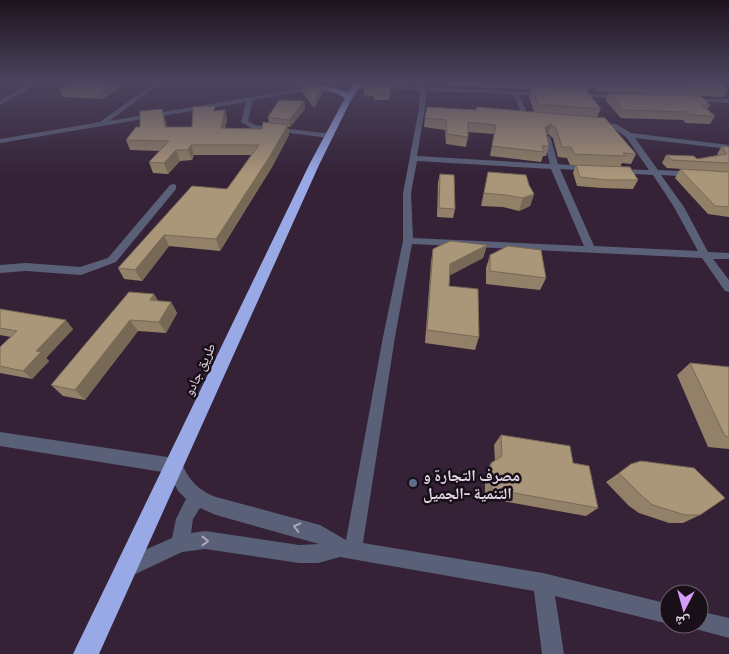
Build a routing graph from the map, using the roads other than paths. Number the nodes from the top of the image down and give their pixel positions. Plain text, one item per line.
1 (116, 114) edge
2 (167, 114) edge
3 (246, 114) edge
4 (340, 114) edge
5 (426, 114) edge
6 (528, 114) edge
7 (517, 116) edge
8 (589, 122) edge
9 (102, 124) junction
10 (628, 135) junction
11 (329, 136) junction
12 (547, 138) edge
13 (0, 141) edge
14 (729, 147) edge
15 (412, 158) junction
16 (554, 168) junction
17 (600, 170) edge
18 (610, 170) edge
19 (656, 172) junction
20 (729, 176) edge
21 (173, 187) dead end
22 (408, 242) junction
23 (591, 250) junction
24 (706, 255) junction
25 (729, 256) edge
26 (0, 269) edge
27 (729, 288) edge
28 (0, 439) edge
29 (174, 466) junction
30 (197, 498) junction
31 (182, 543) junction
32 (346, 549) junction
33 (127, 568) junction
34 (543, 583) junction
35 (659, 612) edge
36 (709, 623) edge
37 (729, 628) edge
38 (86, 654) edge
39 (553, 654) edge

1 - 9 street
2 - 9 street
3 - 11 street
4 - 11 highway, طريق جادو
5 - 15 street
6 - 7 street
8 - 10 street
9 - 13 street
10 - 14 street
10 - 19 street
11 - 29 highway, طريق جادو
12 - 16 street
15 - 16 street
15 - 22 street
16 - 17 street
16 - 23 street
18 - 19 street
19 - 20 street
19 - 24 street
21 - 26 street
22 - 23 street
22 - 32 street
23 - 24 street
24 - 25 street
24 - 27 street
28 - 29 street
29 - 30 street
29 - 33 highway, طريق جادو
30 - 31 street
32 -> 30 street
31 -> 32 street
31 - 33 street
32 - 34 street
33 - 38 highway, طريق جادو
34 - 35 street
34 - 39 street
36 - 37 street

